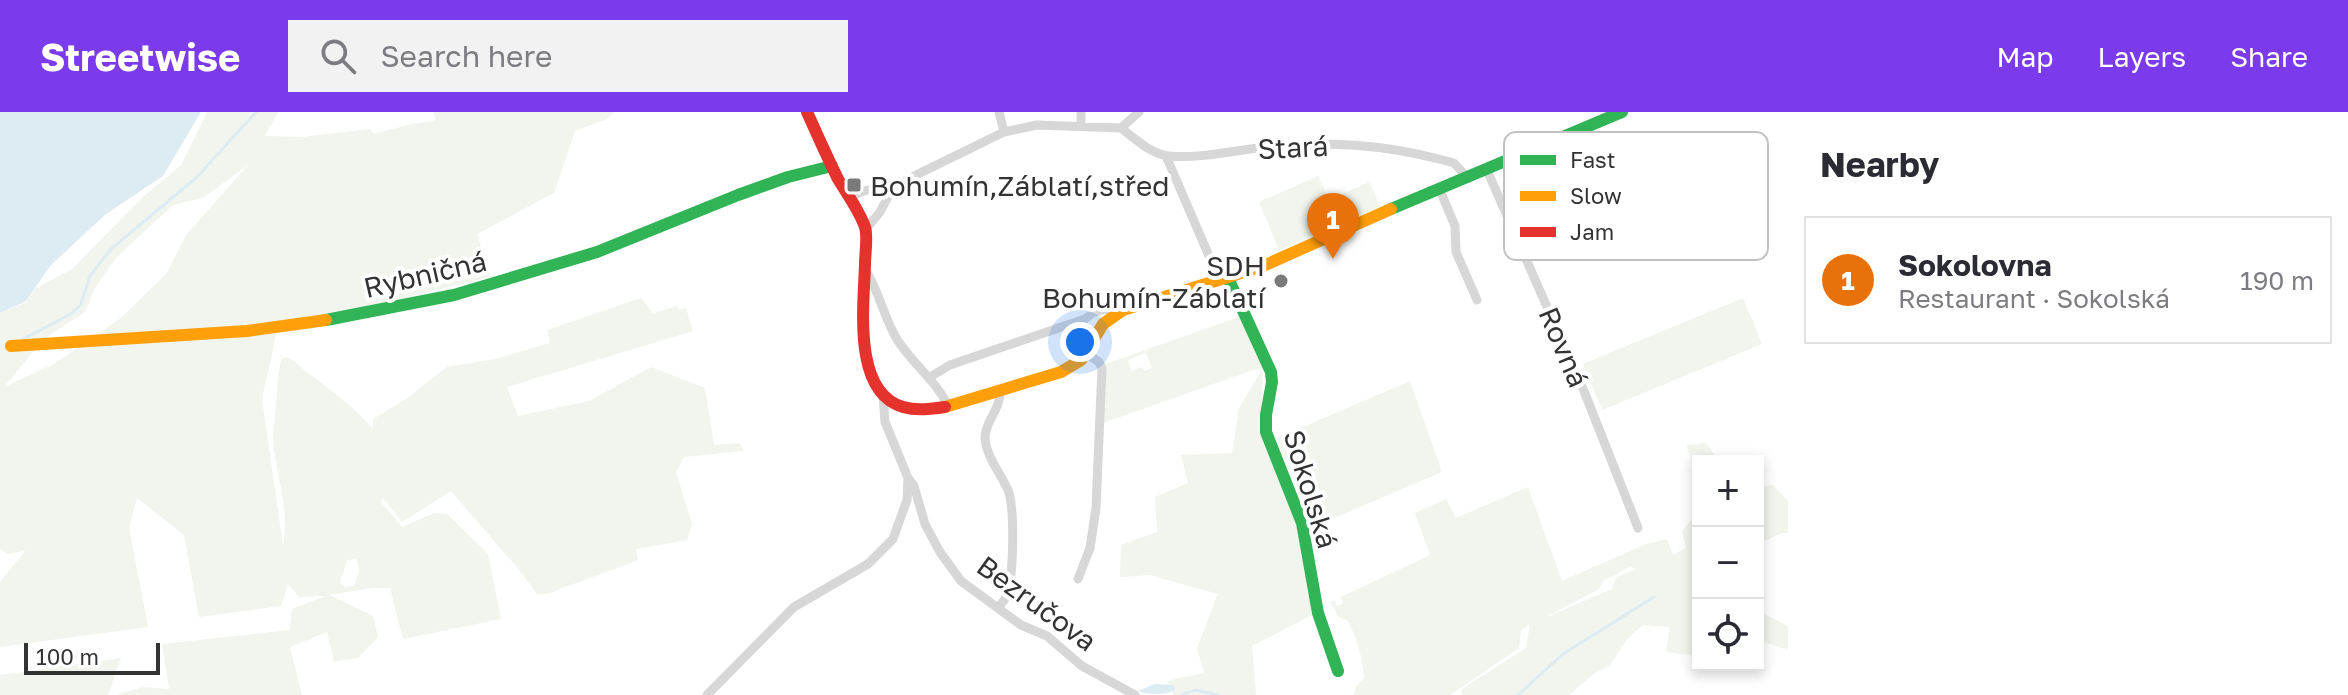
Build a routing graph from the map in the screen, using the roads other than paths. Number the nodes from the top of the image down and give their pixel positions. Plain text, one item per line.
1 (807, 112) edge
2 (999, 112) edge
3 (1081, 112) edge
4 (1139, 112) edge
5 (1622, 112) edge
6 (1081, 125) junction
7 (1121, 128) junction
8 (1004, 132) junction
9 (1573, 132) edge
10 (1166, 156) junction
11 (1504, 161) edge
12 (832, 166) junction
13 (1486, 168) junction
14 (1466, 176) junction
15 (1439, 188) junction
16 (890, 193) junction
17 (849, 197) junction
18 (1504, 209) edge
19 (866, 229) junction
20 (1526, 260) edge
21 (866, 271) junction
22 (1223, 280) junction
23 (1477, 300) dead end
24 (1115, 314) junction
25 (11, 346) dead end
26 (1087, 354) junction
27 (930, 377) junction
28 (1000, 391) junction
29 (883, 396) junction
30 (949, 407) junction
31 (908, 478) junction
32 (1638, 528) dead end
33 (1078, 579) dead end
34 (999, 607) junction
35 (1338, 671) dead end
36 (707, 695) edge
37 (1135, 695) edge

1 - 12 street
2 - 8 street
3 - 6 street
4 - 7 street
5 - 9 street
6 - 7 street
6 - 8 street
7 - 10 street
8 - 16 street
10 - 14 street, Stará
10 - 22 street
11 - 13 street
12 - 17 street
12 - 25 street, Rybničná
13 - 14 street
13 - 18 street, Rovná
14 - 15 street
15 - 22 street
15 - 23 street
16 - 17 street
16 - 19 street
17 - 19 street
19 - 21 street
20 - 32 street, Rovná
21 - 27 street
21 - 29 street
22 - 24 street
22 - 35 street, Sokolská
24 - 26 street
24 - 27 street
26 - 28 street
26 - 33 street
27 - 30 street
28 - 30 street
28 - 34 street
29 - 30 street
29 - 31 street, Bezručova
31 - 34 street, Bezručova
31 - 36 street
34 - 37 street, Bezručova

